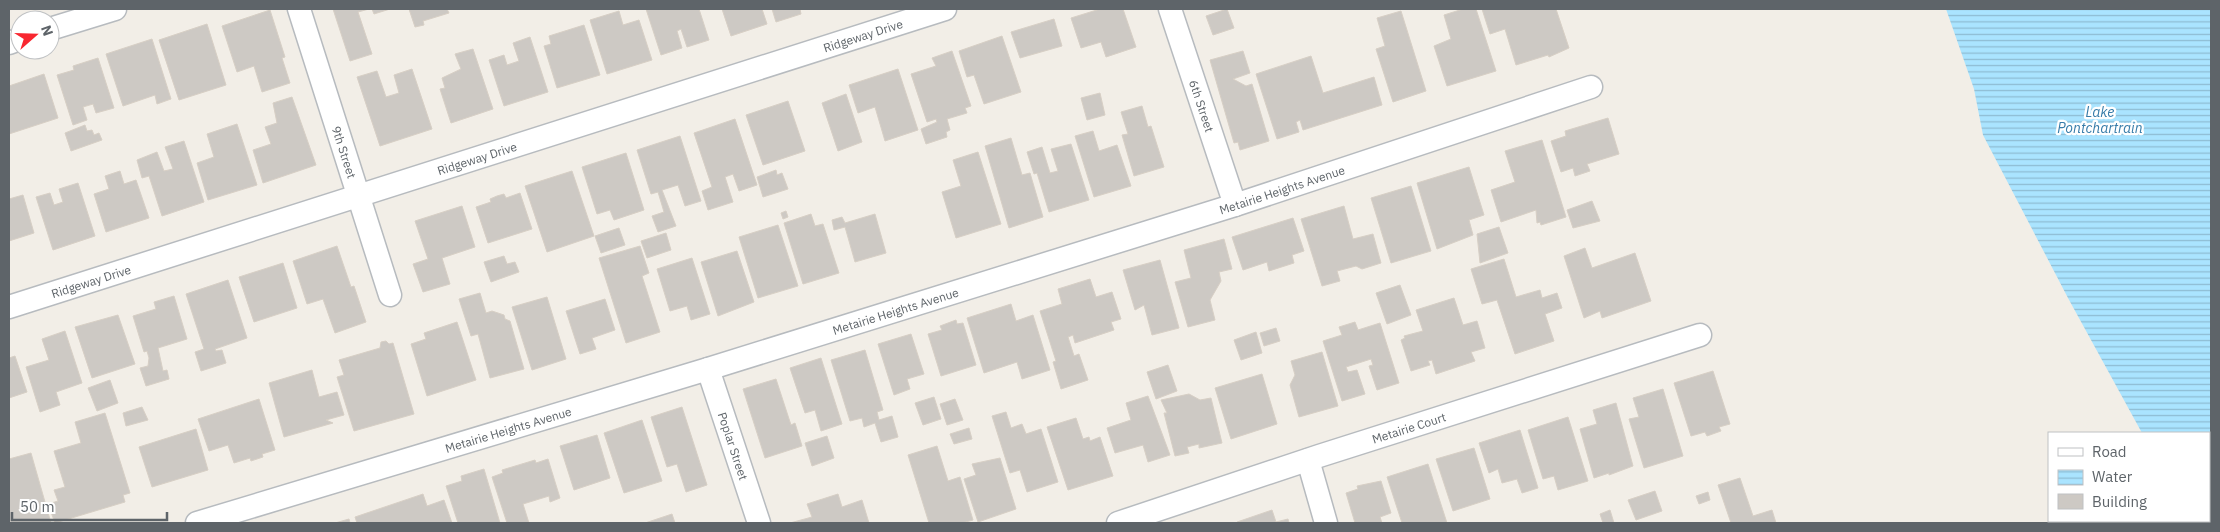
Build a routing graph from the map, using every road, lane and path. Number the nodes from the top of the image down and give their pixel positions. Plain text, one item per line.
1 (115, 9) edge
2 (299, 9) edge
3 (945, 9) edge
4 (1170, 9) edge
5 (60, 27) edge
6 (1591, 87) dead end
7 (358, 195) junction
8 (1235, 205) junction
9 (390, 295) dead end
10 (9, 307) edge
11 (1700, 335) dead end
12 (708, 370) junction
13 (1308, 460) junction
14 (197, 523) edge
15 (759, 523) edge
16 (1118, 523) edge
17 (1326, 523) edge

1 - 5 street
2 - 7 street, 9th Street
3 - 7 street, Ridgeway Drive
4 - 8 street, 6th Street
6 - 8 street, Metairie Heights Avenue
7 - 9 street, 9th Street
7 - 10 street, Ridgeway Drive
8 - 12 street, Metairie Heights Avenue
11 - 13 street, Metairie Court
12 - 14 street, Metairie Heights Avenue
12 - 15 street, Poplar Street
13 - 16 street, Metairie Court
13 - 17 street

